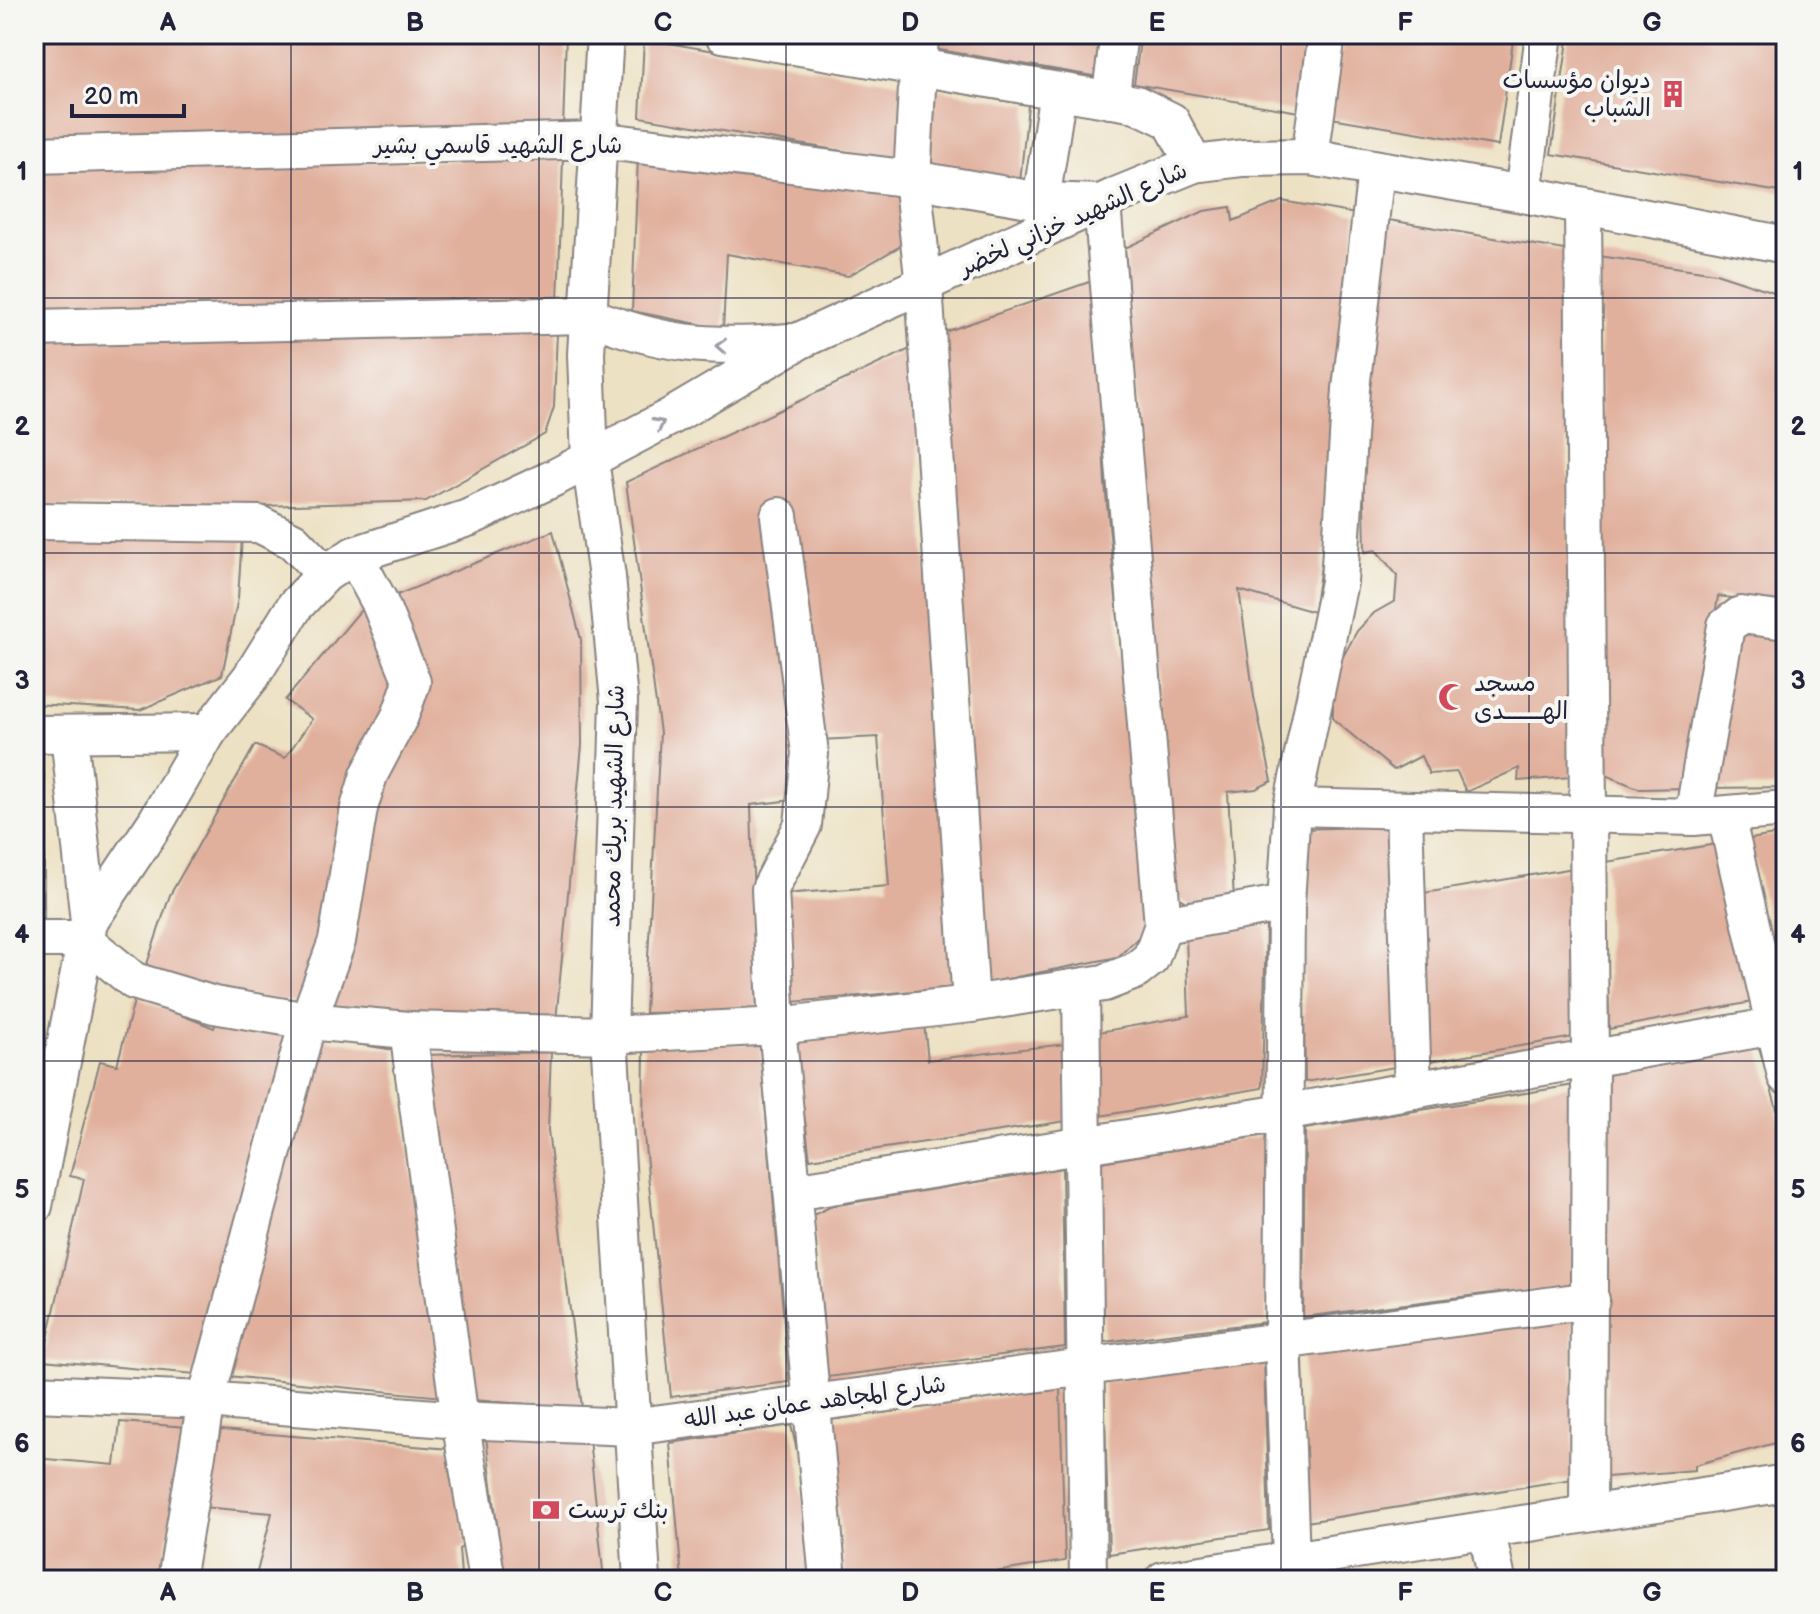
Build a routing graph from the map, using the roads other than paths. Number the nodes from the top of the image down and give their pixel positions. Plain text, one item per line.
1 (605, 34) edge
2 (723, 34) edge
3 (1119, 34) edge
4 (1327, 34) edge
5 (1544, 34) edge
6 (919, 50) edge
7 (1058, 91) junction
8 (1110, 100) junction
9 (598, 140) junction
10 (34, 155) edge
11 (1310, 157) junction
12 (1194, 164) junction
13 (1376, 170) junction
14 (912, 179) junction
15 (1523, 194) junction
16 (1041, 201) junction
17 (1102, 203) junction
18 (1583, 207) junction
19 (1786, 245) edge
20 (924, 285) junction
21 (587, 315) junction
22 (34, 328) edge
23 (799, 341) junction
24 (590, 460) junction
25 (779, 516) dead end
26 (34, 521) edge
27 (340, 564) junction
28 (1786, 621) edge
29 (208, 732) junction
30 (51, 734) edge
31 (1292, 807) junction
32 (1786, 809) edge
33 (1404, 812) junction
34 (1588, 815) junction
35 (1709, 817) junction
36 (1286, 903) junction
37 (1163, 925) junction
38 (86, 930) junction
39 (34, 939) edge
40 (1081, 987) junction
41 (971, 1004) junction
42 (308, 1021) junction
43 (777, 1026) junction
44 (1779, 1026) edge
45 (408, 1030) junction
46 (609, 1035) junction
47 (1590, 1059) junction
48 (1786, 1076) edge
49 (1413, 1090) junction
50 (1283, 1113) junction
51 (41, 1140) edge
52 (1081, 1146) junction
53 (794, 1192) junction
54 (34, 1206) edge
55 (1591, 1300) junction
56 (1283, 1340) junction
57 (1087, 1366) junction
58 (34, 1393) edge
59 (206, 1400) junction
60 (810, 1402) junction
61 (460, 1420) junction
62 (631, 1427) junction
63 (1783, 1492) edge
64 (1588, 1513) junction
65 (1487, 1532) junction
66 (1291, 1559) junction
67 (176, 1580) edge
68 (487, 1580) edge
69 (642, 1580) edge
70 (828, 1580) edge
71 (1088, 1580) edge
72 (1163, 1580) edge
73 (1497, 1580) edge

1 - 9 street, شارع الشهيد بريك محمد
2 - 6 street
3 - 8 street
4 - 11 street
5 - 15 street
6 - 7 street
6 - 14 street
7 - 8 street
7 - 16 street
8 - 12 street
9 - 10 street, شارع الشهيد قاسمي بشير
9 - 14 street, شارع الشهيد قاسمي بشير
9 - 21 street, شارع الشهيد بريك محمد
11 - 12 street, شارع الشهيد خزاني لخضر
11 - 13 street, شارع الشهيد خزاني لخضر
12 - 17 street, شارع الشهيد خزاني لخضر
13 - 15 street, شارع الشهيد خزاني لخضر
13 - 31 street
14 - 16 street, شارع الشهيد قاسمي بشير
14 - 20 street
15 - 18 street, شارع الشهيد خزاني لخضر
16 - 17 street, شارع الشهيد قاسمي بشير
17 - 20 street, شارع الشهيد خزاني لخضر
17 - 37 street
18 - 19 street, شارع الشهيد خزاني لخضر
18 - 34 street
20 - 23 street, شارع الشهيد خزاني لخضر
20 - 41 street
21 - 22 street
23 -> 21 street
21 - 24 street, شارع الشهيد بريك محمد
24 -> 23 street, شارع الشهيد خزاني لخضر
24 - 27 street, شارع الشهيد خزاني لخضر
24 - 46 street, شارع الشهيد بريك محمد
25 - 43 street
26 - 27 street
27 - 29 street
27 - 42 street
28 - 35 street
29 - 30 street
29 - 38 street
30 - 38 street
31 - 33 street
31 - 36 street
32 - 35 street
33 - 34 street
33 - 49 street
34 - 35 street
34 - 47 street
35 - 44 street
36 - 37 street
36 - 50 street
37 - 40 street
38 - 39 street
38 - 42 street
38 - 51 street
40 - 41 street
40 - 52 street
41 - 43 street
42 - 45 street
42 - 59 street
43 - 46 street
43 - 53 street
44 - 47 street
44 - 48 street
45 - 46 street
45 - 61 street
46 - 62 street, شارع الشهيد بريك محمد
47 - 49 street
47 - 55 street
49 - 50 street
50 - 52 street
50 - 56 street
51 - 54 street
52 - 53 street
52 - 57 street
53 - 60 street
55 - 56 street, شارع المجاهد عمان عبد الله
55 - 64 street
56 - 57 street, شارع المجاهد عمان عبد الله
56 - 66 street
57 - 60 street, شارع المجاهد عمان عبد الله
57 - 71 street
58 - 59 street, شارع المجاهد عمان عبد الله
59 - 61 street, شارع المجاهد عمان عبد الله
59 - 67 street
60 - 62 street, شارع المجاهد عمان عبد الله
60 - 70 street
61 - 62 street, شارع المجاهد عمان عبد الله
61 - 68 street
62 - 69 street, شارع الشهيد بريك محمد
63 - 64 street
64 - 65 street
65 - 66 street
65 - 73 street
66 - 72 street

